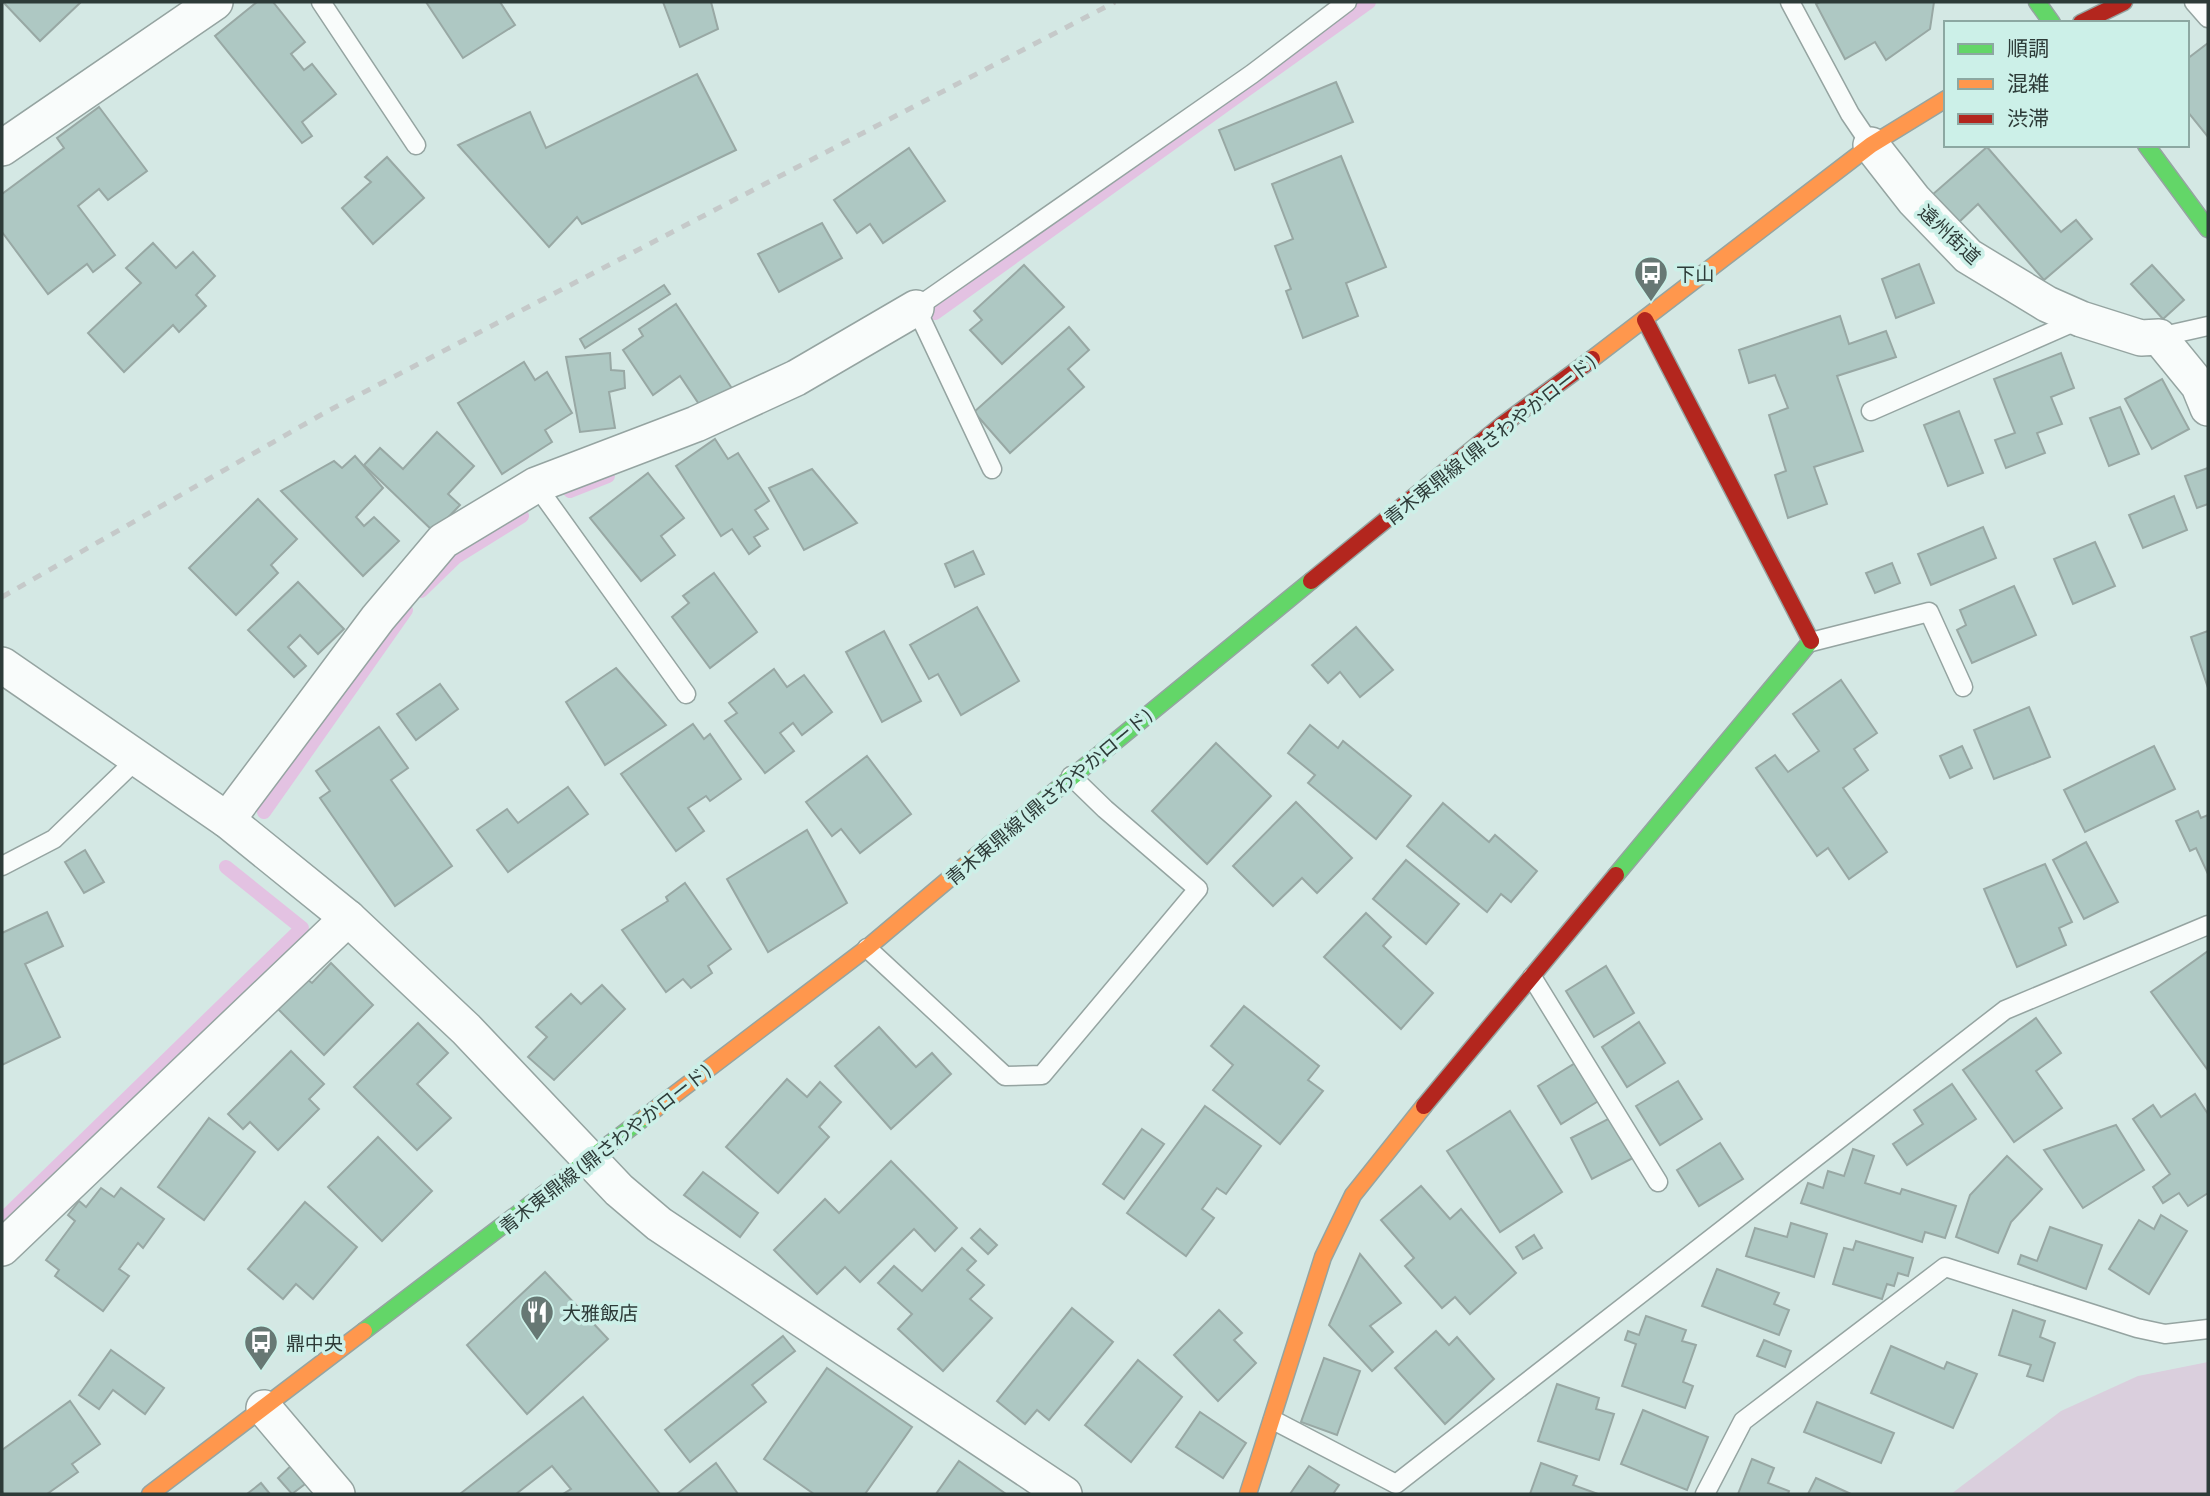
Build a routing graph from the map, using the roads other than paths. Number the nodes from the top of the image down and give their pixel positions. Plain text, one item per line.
1 (215, 2) edge
2 (321, 2) edge
3 (1347, 2) edge
4 (1790, 2) edge
5 (2037, 2) edge
6 (2124, 2) edge
7 (2194, 2) edge
8 (2208, 18) edge
9 (2051, 21) edge
10 (2085, 21) edge
11 (1944, 100) edge
12 (416, 145) dead end
13 (1871, 145) junction
14 (2147, 147) edge
15 (2, 148) edge
16 (2208, 229) edge
17 (916, 308) junction
18 (2081, 319) junction
19 (1645, 320) junction
20 (2208, 326) edge
21 (2160, 337) junction
22 (2208, 408) edge
23 (1871, 411) dead end
24 (992, 469) dead end
25 (536, 485) junction
26 (1811, 642) junction
27 (2, 665) edge
28 (1963, 687) dead end
29 (686, 694) dead end
30 (137, 759) junction
31 (1071, 776) junction
32 (227, 820) junction
33 (2, 866) edge
34 (348, 918) junction
35 (2208, 925) edge
36 (867, 948) junction
37 (1532, 977) junction
38 (591, 1159) junction
39 (1658, 1182) dead end
40 (2, 1248) edge
41 (2208, 1329) edge
42 (264, 1408) junction
43 (1273, 1420) junction
44 (150, 1494) edge
45 (337, 1494) edge
46 (1064, 1494) edge
47 (1248, 1494) edge
48 (1705, 1494) edge

1 - 15 street
2 - 12 lane
3 - 17 lane
4 - 13 lane, 遠州街道
5 - 9 main road
6 - 10 main road
7 - 8 lane
11 - 13 main road, 青木東鼎線 (鼎さわやかロード)
13 - 18 street, 遠州街道
13 - 19 main road, 青木東鼎線 (鼎さわやかロード)
14 - 16 main road
17 - 24 lane
17 - 25 street
18 - 21 street, 遠州街道
18 - 23 lane
19 - 26 main road
19 - 31 main road, 青木東鼎線 (鼎さわやかロード)
20 - 21 lane
21 - 22 street
25 - 29 lane
25 - 32 street
26 - 28 lane
26 - 37 main road
27 - 30 street
30 - 32 street
30 - 33 lane
31 - 36 main road, 青木東鼎線 (鼎さわやかロード)
31 - 36 lane
32 - 34 street
34 - 38 street
34 - 40 street
35 - 43 lane
36 - 38 main road, 青木東鼎線 (鼎さわやかロード)
37 - 39 lane
37 - 43 main road
38 - 42 main road, 青木東鼎線 (鼎さわやかロード)
38 - 46 street
41 - 48 lane
42 - 44 main road, 青木東鼎線 (鼎さわやかロード)
42 - 45 street
43 - 47 main road

